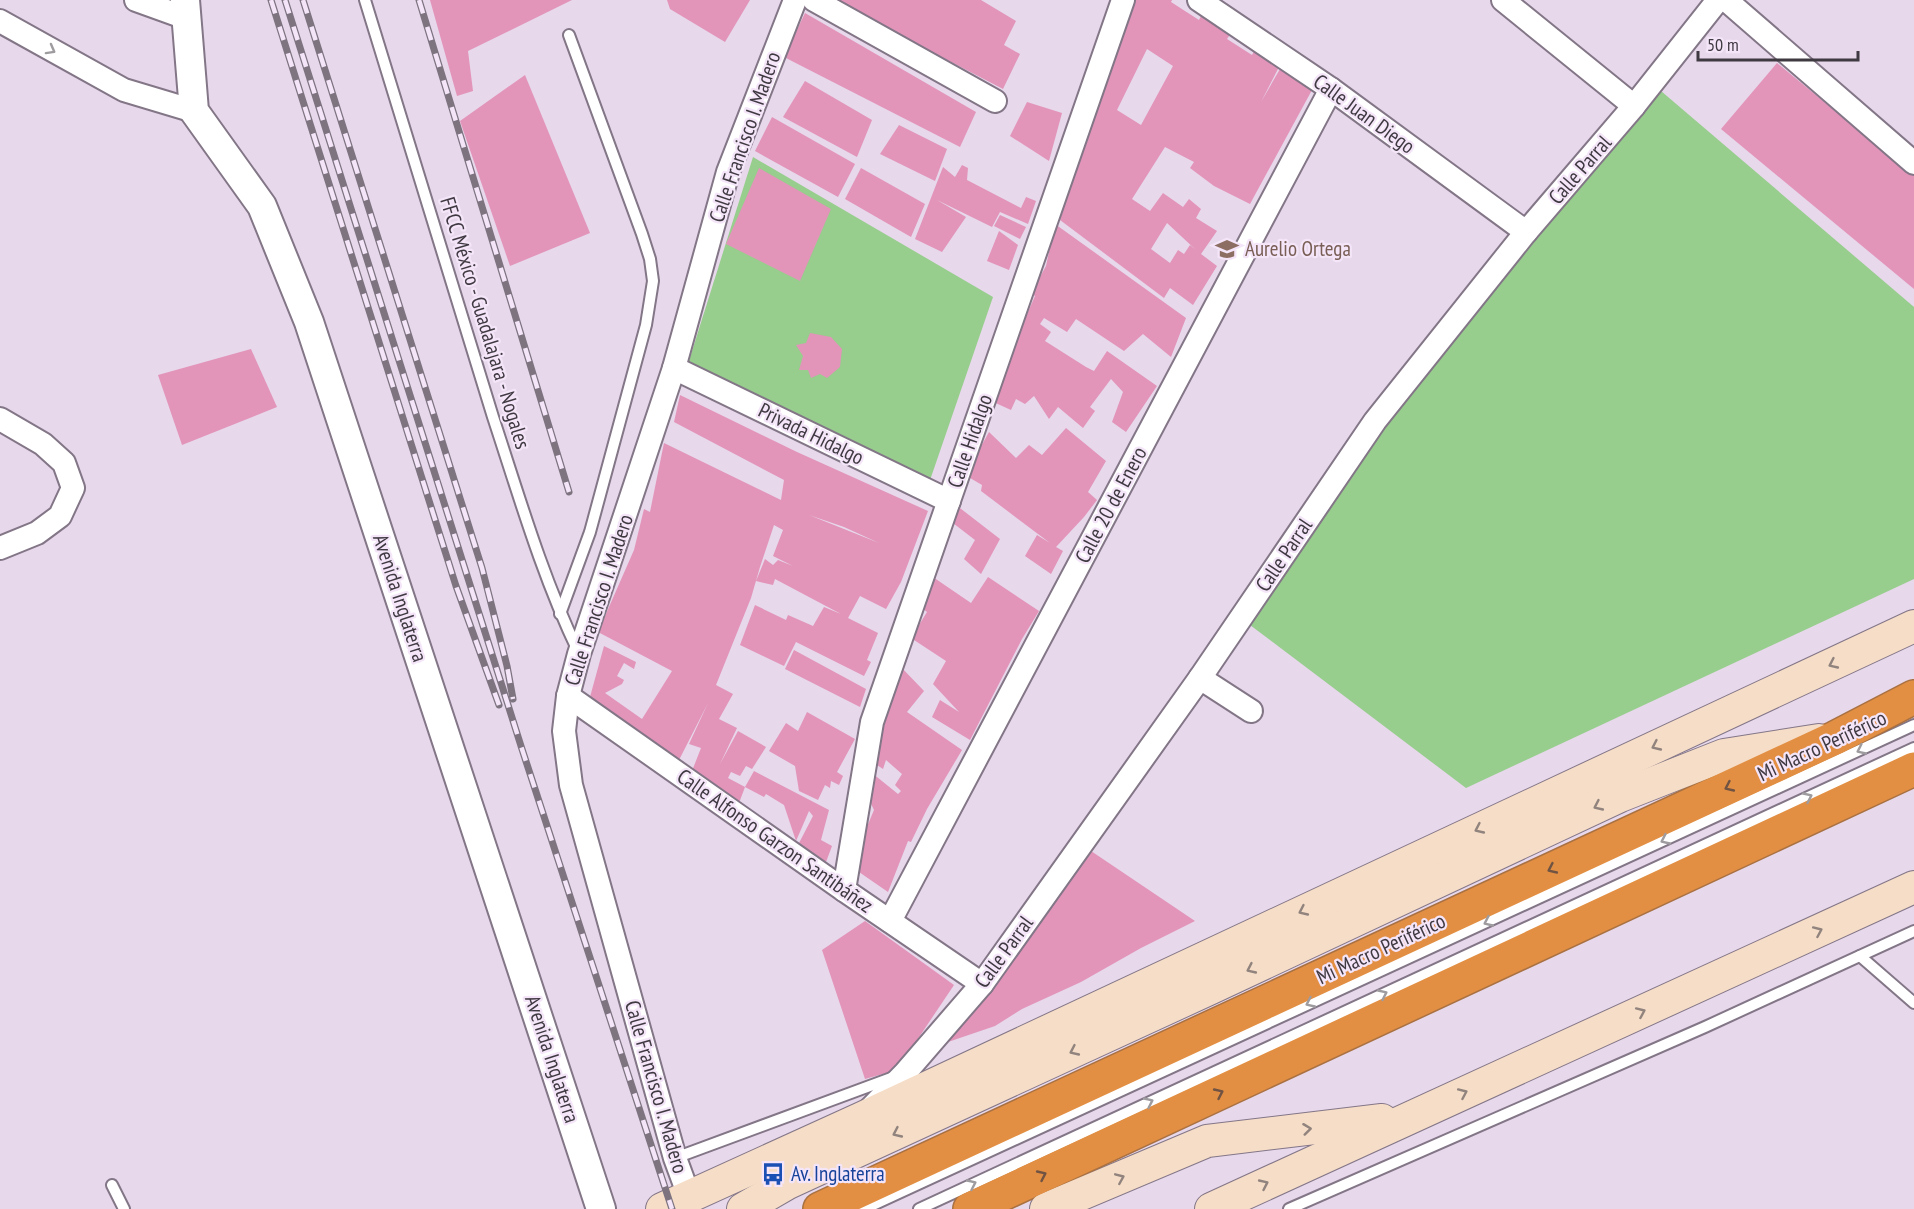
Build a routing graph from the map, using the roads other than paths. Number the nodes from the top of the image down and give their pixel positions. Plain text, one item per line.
1 (136, 0) edge
2 (364, 0) edge
3 (795, 0) edge
4 (814, 0) edge
5 (1124, 0) edge
6 (1199, 0) edge
7 (1503, 0) edge
8 (1718, 0) edge
9 (1726, 0) edge
10 (186, 9) edge
11 (0, 21) edge
12 (569, 35) dead end
13 (1331, 89) junction
14 (995, 101) dead end
15 (1634, 106) junction
16 (194, 111) junction
17 (1914, 163) edge
18 (1526, 232) junction
19 (674, 368) junction
20 (0, 420) edge
21 (949, 501) junction
22 (0, 548) edge
23 (560, 614) junction
24 (1914, 626) edge
25 (579, 654) junction
26 (1200, 678) junction
27 (568, 696) junction
28 (1914, 697) edge
29 (1251, 711) dead end
30 (1914, 725) edge
31 (1834, 738) junction
32 (1914, 748) edge
33 (1914, 769) edge
34 (1914, 789) edge
35 (1846, 802) junction
36 (1458, 872) junction
37 (1914, 887) edge
38 (844, 890) junction
39 (1334, 897) junction
40 (890, 921) junction
41 (1914, 931) edge
42 (1860, 956) junction
43 (982, 984) junction
44 (1914, 1003) edge
45 (905, 1072) junction
46 (1410, 1117) junction
47 (862, 1118) junction
48 (675, 1158) junction
49 (112, 1185) dead end
50 (681, 1205) edge
51 (124, 1209) edge
52 (602, 1209) edge
53 (743, 1209) edge
54 (820, 1209) edge
55 (864, 1209) edge
56 (919, 1209) edge
57 (970, 1209) edge
58 (1046, 1209) edge
59 (1211, 1209) edge
60 (1289, 1209) edge

1 - 10 street
2 - 23 lane, FFCC México - Guadalajara - Nogales
3 - 19 street, Calle Francisco I. Madero
4 - 14 street
5 - 21 street, Calle Hidalgo
6 - 13 street, Calle Juan Diego
7 - 15 street
8 - 15 street, Calle Parral
9 - 17 street
10 - 16 street
11 -> 16 street
12 - 23 lane
13 - 18 street, Calle Juan Diego
13 - 40 street, Calle 20 de Enero
15 - 18 street, Calle Parral
16 - 52 street, Avenida Inglaterra
18 - 26 street, Calle Parral
19 - 21 street, Privada Hidalgo
19 - 25 street, Calle Francisco I. Madero
20 - 22 street
21 - 38 street, Calle Hidalgo
23 - 25 lane, FFCC México - Guadalajara - Nogales
24 -> 39 main road
25 - 27 street, Calle Francisco I. Madero
26 - 29 street
26 - 43 street, Calle Parral
27 - 38 street, Calle Alfonso Garzon Santibáñez
27 - 48 street, Calle Francisco I. Madero
28 - 31 highway
30 -> 55 lane, Mi Macro Periférico
31 -> 36 main road
31 -> 54 highway
56 -> 32 lane, Mi Macro Periférico
33 - 35 highway
34 - 35 highway
57 -> 35 highway
36 - 39 main road
36 -> 53 main road
46 -> 37 main road
38 - 40 street, Calle Alfonso Garzon Santibáñez
39 -> 47 main road
40 - 43 street, Calle Alfonso Garzon Santibáñez
41 - 42 lane
42 - 44 lane
42 - 60 lane
43 - 45 street, Calle Parral
45 - 47 street, Calle Parral
45 - 48 lane
58 -> 46 main road
59 -> 46 main road
47 - 50 main road
48 - 50 street, Calle Francisco I. Madero
49 - 51 lane

